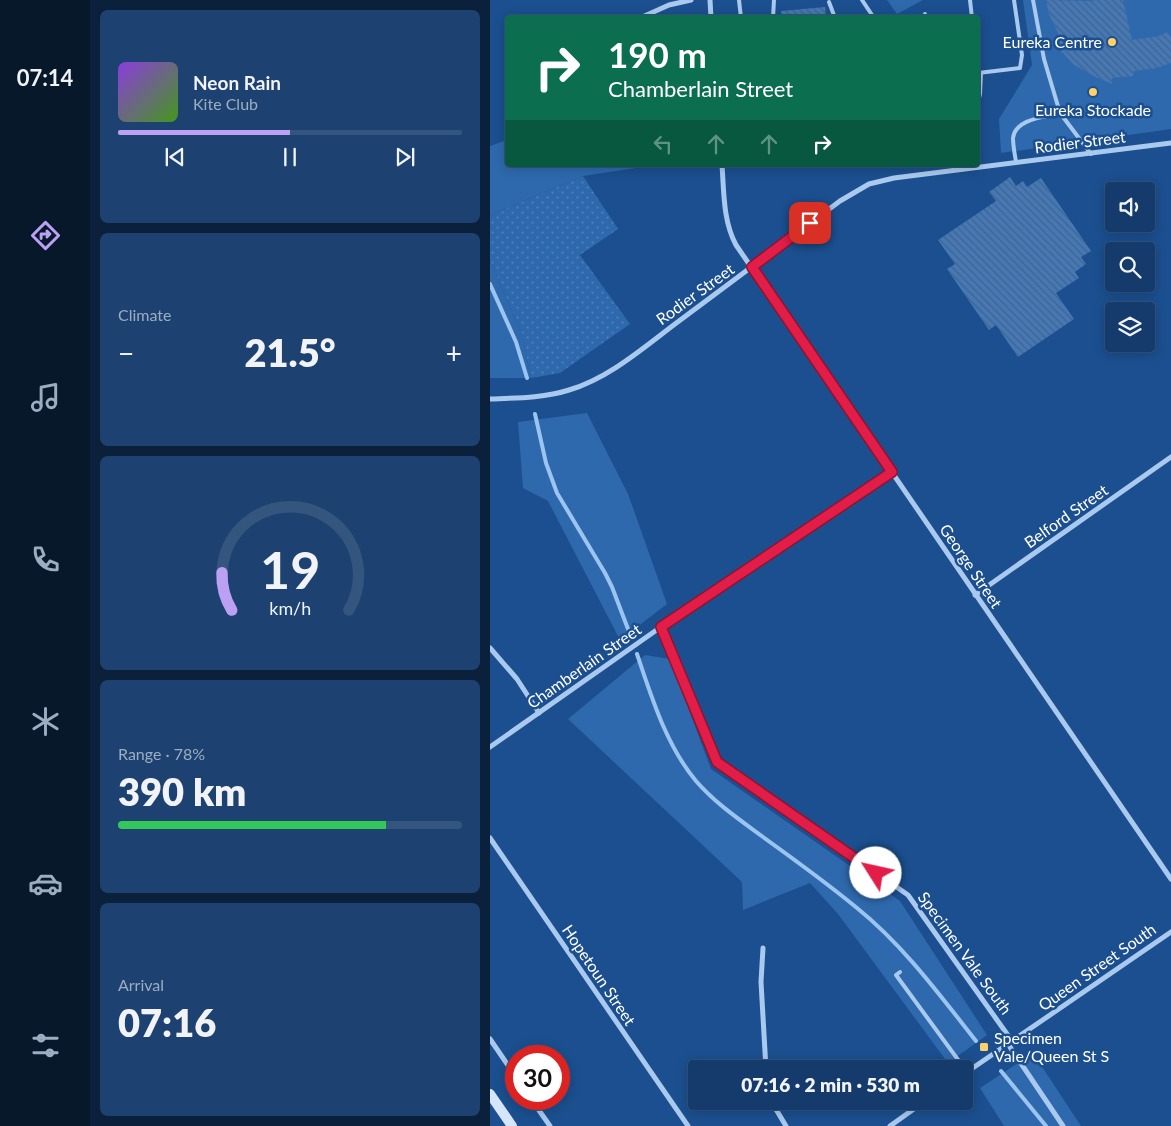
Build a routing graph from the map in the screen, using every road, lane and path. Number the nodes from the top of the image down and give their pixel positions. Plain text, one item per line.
1 (691, 0) edge
2 (710, 0) edge
3 (739, 0) edge
4 (774, 0) edge
5 (862, 0) edge
6 (970, 0) edge
7 (1014, 0) edge
8 (1033, 0) edge
9 (829, 2) dead end
10 (647, 15) edge
11 (711, 15) edge
12 (741, 15) edge
13 (773, 15) edge
14 (833, 15) edge
15 (872, 15) edge
16 (972, 15) edge
17 (980, 73) edge
18 (1060, 113) junction
19 (1171, 143) edge
20 (1091, 154) junction
21 (1016, 162) junction
22 (722, 167) edge
23 (978, 167) edge
24 (980, 167) edge
25 (752, 267) junction
26 (490, 399) edge
27 (1171, 457) edge
28 (892, 472) junction
29 (975, 594) junction
30 (661, 627) junction
31 (490, 648) edge
32 (539, 713) junction
33 (490, 747) edge
34 (490, 838) edge
35 (1171, 879) edge
36 (1171, 932) edge
37 (763, 948) dead end
38 (900, 972) dead end
39 (490, 1039) edge
40 (1010, 1043) junction
41 (765, 1060) edge
42 (956, 1060) edge
43 (505, 1061) edge
44 (973, 1068) edge
45 (490, 1094) edge
46 (539, 1110) edge
47 (776, 1110) edge
48 (912, 1110) edge
49 (512, 1126) edge
50 (550, 1126) edge
51 (688, 1126) edge
52 (786, 1126) edge
53 (890, 1126) edge
54 (1063, 1126) edge

1 - 10 street
2 - 11 street
3 - 12 lane
4 - 13 lane
5 - 15 lane
6 - 16 lane
7 - 17 lane
8 - 18 lane
9 - 14 lane
18 - 20 lane
18 - 21 lane
19 - 20 street, Rodier Street
20 - 21 street, Rodier Street
21 - 24 street, Rodier Street
22 - 25 street, George Street
23 - 25 street, Rodier Street
25 - 26 street, Rodier Street
25 - 28 street, George Street
27 - 29 street, Belford Street
28 - 29 street, George Street
28 - 30 street, Chamberlain Street
29 - 35 street, George Street
30 - 32 street, Chamberlain Street
30 - 40 street, Specimen Vale South
31 - 32 street
32 - 33 street, Chamberlain Street
34 - 51 street, Hopetoun Street
36 - 40 street, Queen Street South
37 - 41 street
38 - 42 lane
39 - 43 street
40 - 44 street, Queen Street South
40 - 54 street, Specimen Vale South
45 - 49 main road
46 - 50 street
47 - 52 street
48 - 53 street

